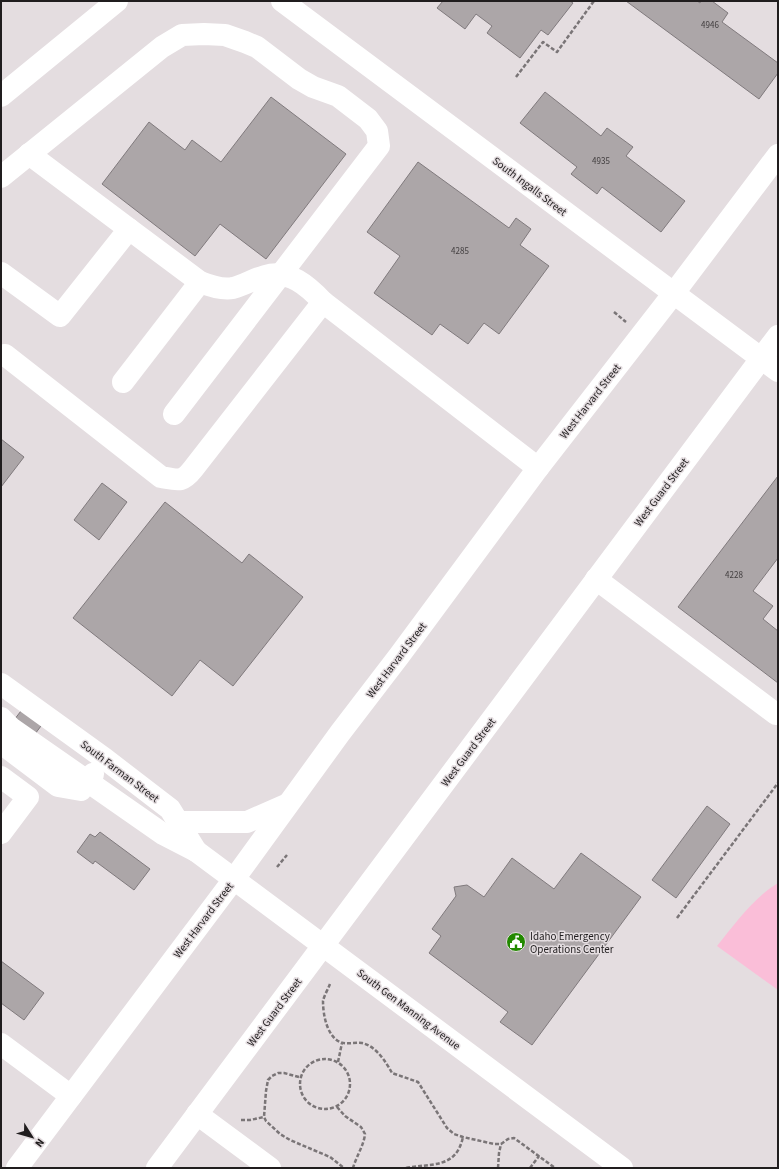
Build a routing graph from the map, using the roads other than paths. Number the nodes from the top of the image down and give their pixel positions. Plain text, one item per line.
1 (117, 1) edge
2 (282, 1) edge
3 (1, 96) edge
4 (29, 154) junction
5 (778, 155) edge
6 (1, 177) edge
7 (129, 229) junction
8 (1, 273) edge
9 (281, 274) junction
10 (200, 282) junction
11 (674, 293) junction
12 (323, 302) junction
13 (778, 336) edge
14 (5, 355) dead end
15 (770, 365) edge
16 (123, 382) dead end
17 (174, 414) dead end
18 (538, 468) junction
19 (596, 580) junction
20 (1, 684) edge
21 (778, 714) edge
22 (1, 718) edge
23 (1, 730) edge
24 (1, 743) edge
25 (105, 758) junction
26 (1, 777) edge
27 (84, 786) junction
28 (289, 803) junction
29 (170, 828) junction
30 (1, 833) edge
31 (196, 851) joint
32 (234, 879) junction
33 (323, 945) junction
34 (1, 1044) edge
35 (71, 1096) junction
36 (197, 1114) junction
37 (17, 1168) edge
38 (157, 1168) edge
39 (270, 1168) edge
40 (622, 1168) edge

1 - 3 street
2 - 11 street, South Ingalls Street
4 - 6 street
4 - 7 street
4 - 9 street
5 - 11 street, West Harvard Street
7 - 8 street
7 - 10 street
9 - 10 street
9 - 12 street
9 - 17 street
10 - 16 street
11 - 15 street, South Ingalls Street
11 - 18 street, West Harvard Street
12 - 14 street
12 - 18 street
13 - 15 street, West Guard Street
15 - 19 street, West Guard Street
18 - 28 street, West Harvard Street
19 - 21 street
19 - 33 street, West Guard Street
20 - 25 street, South Farman Street
22 - 27 street, South Farman Street
23 - 27 street, South Farman Street
24 - 27 street, South Farman Street
25 - 27 street
25 - 29 street, South Farman Street
26 - 30 street
27 - 29 street, South Farman Street
28 - 29 street
28 - 32 street, West Harvard Street
29 - 31 street, South Farman Street
31 - 32 street, South Gen Manning Avenue
32 - 33 street, South Gen Manning Avenue
32 - 35 street, West Harvard Street
33 - 36 street, West Guard Street
33 - 40 street, South Gen Manning Avenue
34 - 35 street
35 - 37 street, West Harvard Street
36 - 38 street, West Guard Street
36 - 39 street

